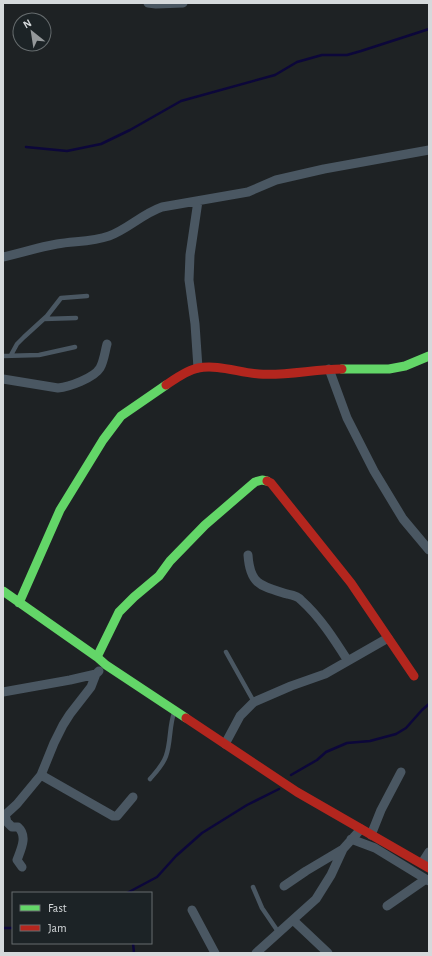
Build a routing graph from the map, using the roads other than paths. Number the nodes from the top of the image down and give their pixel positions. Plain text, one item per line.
1 (148, 3) edge
2 (183, 3) edge
3 (429, 150) edge
4 (198, 201) junction
5 (3, 257) edge
6 (87, 296) dead end
7 (76, 318) dead end
8 (44, 319) junction
9 (107, 344) dead end
10 (75, 347) dead end
11 (11, 355) junction
12 (3, 356) edge
13 (429, 356) edge
14 (198, 368) junction
15 (329, 368) junction
16 (3, 379) edge
17 (429, 550) edge
18 (248, 555) dead end
19 (3, 591) edge
20 (19, 603) junction
21 (388, 638) junction
22 (226, 652) dead end
23 (97, 657) junction
24 (348, 661) junction
25 (106, 665) junction
26 (96, 674) junction
27 (414, 676) dead end
28 (3, 692) edge
29 (254, 702) junction
30 (174, 710) junction
31 (225, 744) junction
32 (401, 772) dead end
33 (41, 775) junction
34 (150, 779) dead end
35 (133, 798) dead end
36 (4, 815) edge
37 (361, 829) junction
38 (371, 835) junction
39 (352, 839) junction
40 (343, 850) junction
41 (429, 852) edge
42 (426, 866) edge
43 (22, 867) dead end
44 (425, 879) edge
45 (284, 886) dead end
46 (252, 887) dead end
47 (387, 906) dead end
48 (192, 910) dead end
49 (293, 920) junction
50 (279, 933) junction
51 (215, 953) edge
52 (256, 953) edge
53 (328, 953) edge

1 - 2 street
3 - 4 street
4 - 5 street
4 - 14 street
6 - 8 lane
7 - 8 lane
8 - 11 lane
9 - 16 street
10 - 11 lane
11 - 12 lane
13 - 15 street
14 - 15 street
14 - 20 street
15 - 17 street
18 - 24 street
19 - 20 street
20 - 23 street
21 - 23 street
21 - 24 street
21 - 27 street
22 - 29 lane
23 - 25 street
24 - 29 street
25 - 26 street
25 - 30 street
26 - 28 street
26 - 33 street
29 - 31 street
30 - 31 street
30 - 34 lane
31 - 37 street
32 - 38 street
33 - 35 street
33 - 36 street
36 - 43 street
37 - 38 street
37 - 39 street
38 - 42 street
39 - 40 street
39 - 44 street
40 - 45 street
40 - 49 street
41 - 42 street
42 - 44 street
44 - 47 street
46 - 50 lane
48 - 51 street
49 - 50 street
49 - 53 street
50 - 52 street

